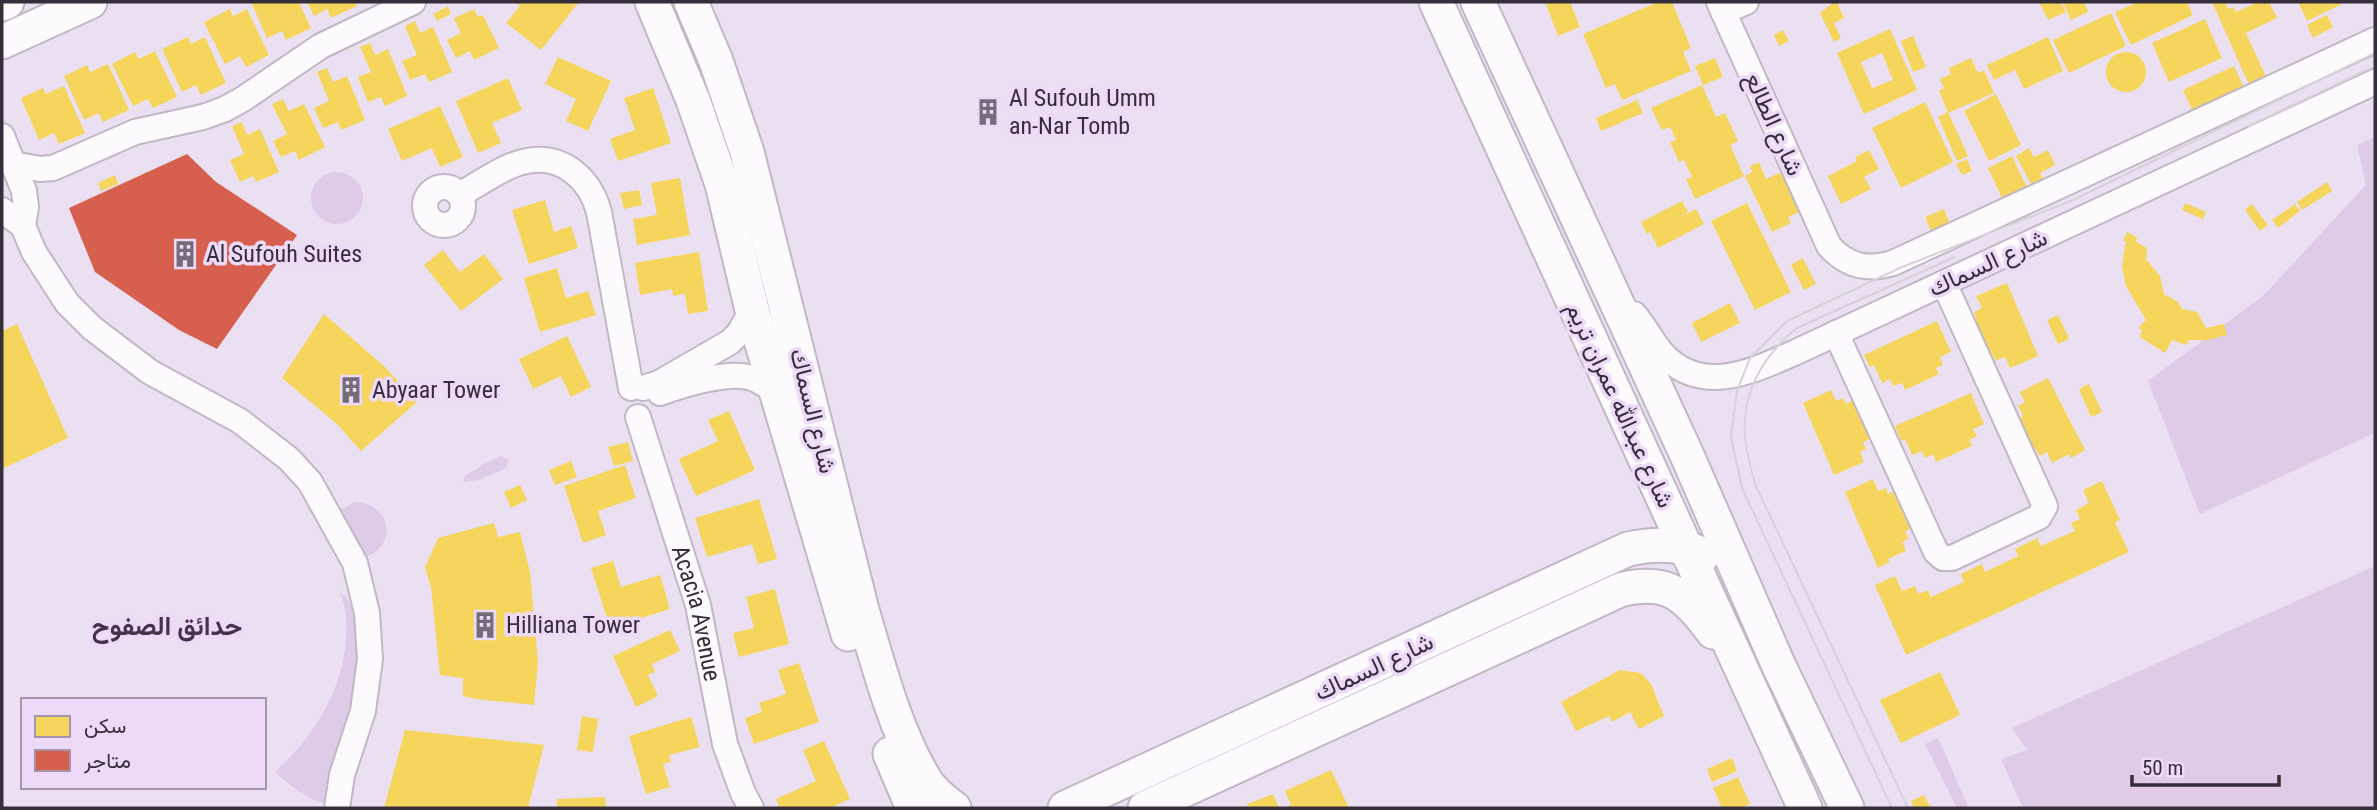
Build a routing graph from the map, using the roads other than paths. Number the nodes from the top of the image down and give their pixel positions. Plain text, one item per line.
1 (7, 2) edge
2 (90, 2) edge
3 (413, 2) edge
4 (652, 2) edge
5 (691, 2) edge
6 (1436, 2) edge
7 (1478, 2) edge
8 (2, 4) edge
9 (1729, 5) edge
10 (2375, 40) edge
11 (5, 42) edge
12 (2375, 82) edge
13 (2, 136) edge
14 (65, 163) junction
15 (12, 164) junction
16 (459, 195) dead end
17 (17, 214) edge
18 (1944, 283) junction
19 (1616, 302) junction
20 (752, 310) junction
21 (1836, 333) junction
22 (776, 391) junction
23 (641, 398) junction
24 (1650, 468) junction
25 (1686, 548) junction
26 (1610, 557) junction
27 (1730, 643) junction
28 (1778, 664) junction
29 (919, 793) edge
30 (337, 808) edge
31 (751, 808) edge
32 (938, 808) edge
33 (954, 808) edge
34 (1065, 808) edge
35 (1145, 808) edge
36 (1805, 808) edge
37 (1847, 808) edge

1 - 8 street
2 - 11 street
3 - 14 street
4 - 20 street, شارع السماك
5 - 29 street, شارع السماك
6 - 24 street, شارع عبدالله عمران تريم
7 - 19 street, شارع عبدالله عمران تريم
9 - 10 street, شارع الطالع
12 - 18 street, شارع السماك
13 - 15 street
14 - 15 street
14 - 17 street
15 - 17 street
16 - 23 street, Acacia Avenue
17 - 30 street
18 - 21 street, شارع السماك
18 - 21 street
19 - 21 street, شارع السماك
19 - 28 street, شارع عبدالله عمران تريم
20 - 22 street, شارع السماك
20 - 23 street
22 - 23 street
22 - 29 street, شارع السماك
23 - 31 street, Acacia Avenue
24 - 25 street, شارع عبدالله عمران تريم
24 - 26 street
25 - 26 street, شارع السماك
25 - 27 street, شارع عبدالله عمران تريم
25 - 28 street
26 - 34 street, شارع السماك
27 - 35 street, شارع السماك
27 - 36 street, شارع عبدالله عمران تريم
28 - 37 street, شارع عبدالله عمران تريم
29 - 32 street
29 - 33 street, شارع السماك

